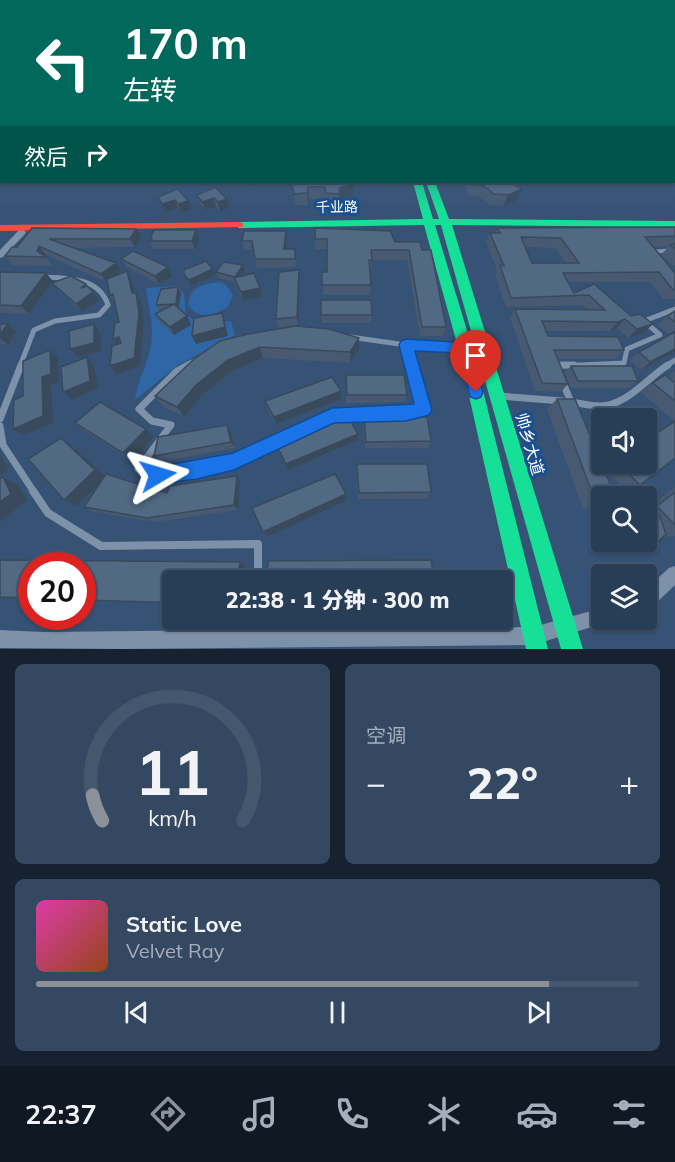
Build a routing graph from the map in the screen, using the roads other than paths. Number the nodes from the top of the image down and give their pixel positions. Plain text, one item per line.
1 (417, 183) edge
2 (430, 183) edge
3 (675, 224) edge
4 (447, 225) junction
5 (429, 226) junction
6 (675, 229) edge
7 (0, 230) edge
8 (22, 232) junction
9 (675, 250) edge
10 (0, 255) edge
11 (654, 258) edge
12 (35, 276) edge
13 (675, 309) edge
14 (338, 334) edge
15 (406, 345) junction
16 (465, 348) junction
17 (197, 359) edge
18 (675, 360) edge
19 (498, 396) junction
20 (571, 402) junction
21 (0, 418) edge
22 (0, 426) edge
23 (258, 570) edge
24 (675, 574) edge
25 (657, 591) edge
26 (591, 619) edge
27 (565, 627) junction
28 (258, 630) edge
29 (0, 639) edge
30 (258, 639) junction
31 (535, 642) edge
32 (41, 645) edge
33 (572, 649) edge

1 - 5 main road
2 - 4 main road, 帅乡大道
3 - 4 main road, 千业路
4 - 5 main road, 千业路
4 - 6 main road, 千业路
4 - 19 main road, 帅乡大道
5 - 7 main road, 千业路
5 - 8 main road, 千业路
5 - 16 main road
7 - 8 main road, 千业路
8 - 10 street
9 - 11 lane
12 - 21 lane
13 - 20 lane
14 - 15 lane
15 - 16 lane
15 - 17 lane
16 - 31 main road
18 - 20 lane
19 - 20 lane
19 - 27 main road, 帅乡大道
22 - 23 lane
24 - 25 street
26 - 27 street
27 - 31 street
27 - 33 main road, 帅乡大道
28 - 30 lane
29 - 32 street
30 - 31 street
30 - 32 street

